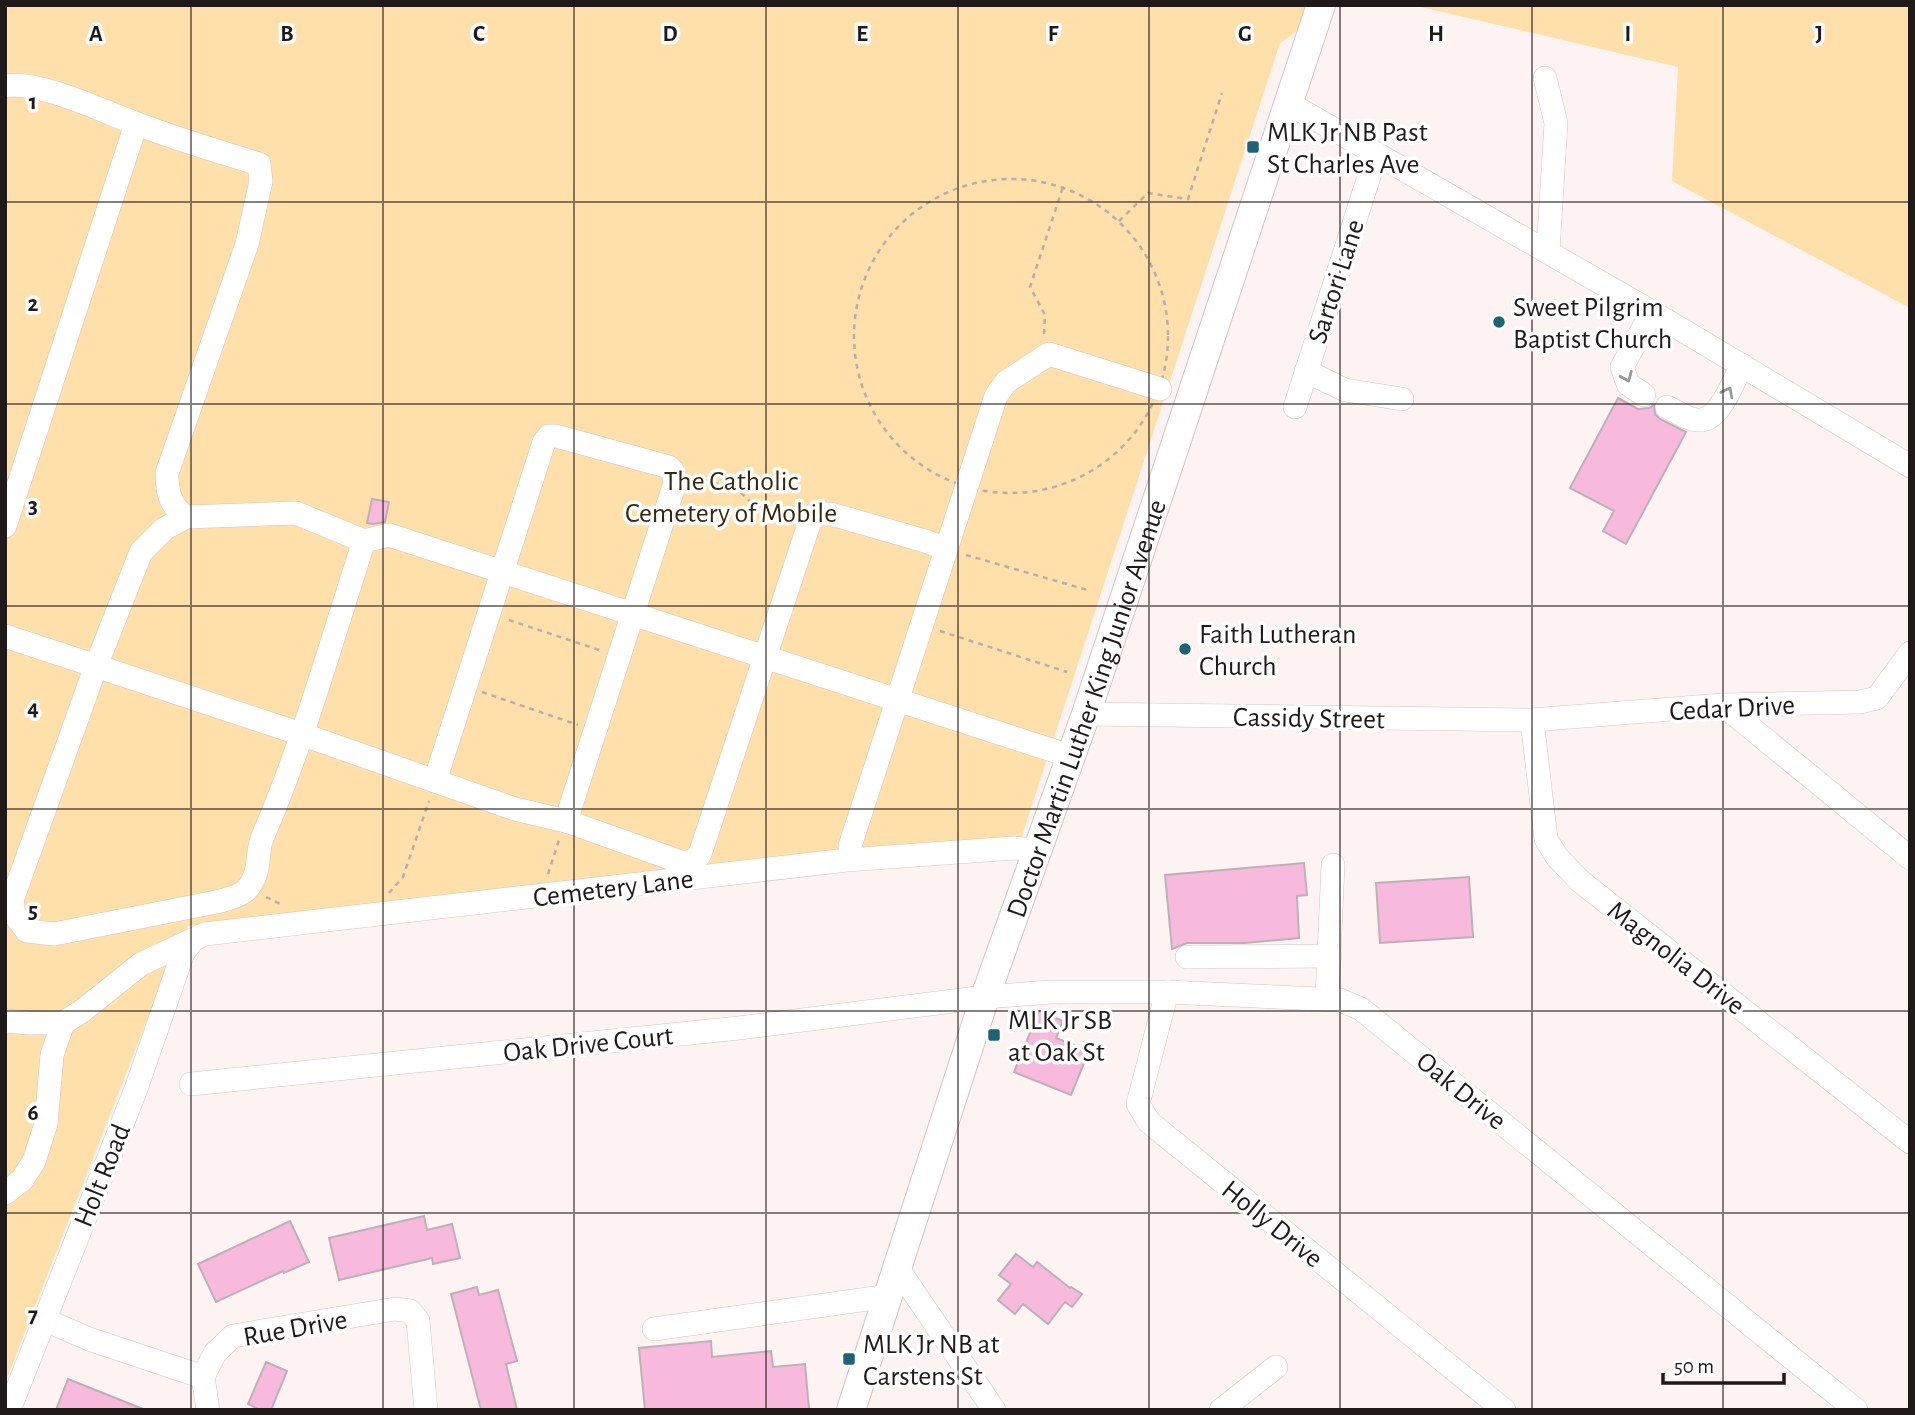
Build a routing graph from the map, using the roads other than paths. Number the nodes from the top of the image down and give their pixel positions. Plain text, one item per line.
1 (1321, 5) edge
2 (1545, 78) dead end
3 (5, 86) edge
4 (1287, 103) junction
5 (136, 124) junction
6 (1376, 155) junction
7 (1548, 251) junction
8 (1652, 312) junction
9 (1742, 365) junction
10 (1306, 371) junction
11 (1160, 389) road end
12 (1644, 395) dead end
13 (1402, 399) dead end
14 (1295, 407) dead end
15 (1667, 407) dead end
16 (1910, 467) edge
17 (186, 517) junction
18 (5, 526) edge
19 (364, 541) junction
20 (946, 549) junction
21 (502, 572) junction
22 (632, 614) junction
23 (5, 636) edge
24 (1910, 653) edge
25 (765, 657) junction
26 (96, 666) junction
27 (898, 700) junction
28 (1723, 705) junction
29 (1086, 714) junction
30 (1532, 720) junction
31 (301, 734) junction
32 (1070, 756) junction
33 (435, 781) junction
34 (566, 821) junction
35 (850, 846) dead end
36 (1036, 850) junction
37 (1910, 858) edge
38 (1333, 865) dead end
39 (192, 941) junction
40 (1330, 956) junction
41 (1187, 957) dead end
42 (1167, 992) junction
43 (985, 997) junction
44 (1327, 998) junction
45 (5, 1021) edge
46 (63, 1023) junction
47 (191, 1084) dead end
48 (1910, 1142) edge
49 (5, 1194) edge
50 (898, 1269) junction
51 (889, 1296) junction
52 (43, 1320) junction
53 (654, 1329) dead end
54 (1276, 1367) dead end
55 (203, 1377) junction
56 (9, 1410) edge
57 (208, 1410) edge
58 (426, 1410) edge
59 (851, 1410) edge
60 (994, 1410) edge
61 (1221, 1410) edge
62 (1504, 1410) edge
63 (1856, 1410) edge

1 - 4 main road, Doctor Martin Luther King Junior Avenue
2 - 7 street
3 - 5 street
4 - 6 street
4 - 29 main road, Doctor Martin Luther King Junior Avenue
5 - 17 street
5 - 18 street
6 - 7 street
6 - 10 street, Sartori Lane
7 - 8 street
8 - 9 street
8 -> 12 street
15 -> 9 street
9 - 16 street
10 - 13 street
10 - 14 street, Sartori Lane
11 - 20 street
17 - 19 street
17 - 26 street
19 - 21 street
19 - 31 street
20 - 25 street
20 - 27 street
21 - 22 street
21 - 22 street
21 - 33 street
22 - 25 street
22 - 34 street
23 - 26 street
24 - 28 street, Cedar Drive
25 - 27 street
25 - 34 street
26 - 31 street
26 - 31 street
27 - 32 street
27 - 35 street
28 - 30 street, Cedar Drive
28 - 37 street
29 - 30 street, Cassidy Street
29 - 32 main road, Doctor Martin Luther King Junior Avenue
30 - 48 street, Magnolia Drive
31 - 33 street
32 - 36 main road, Doctor Martin Luther King Junior Avenue
33 - 34 street
36 - 39 street, Cemetery Lane
36 - 43 main road, Doctor Martin Luther King Junior Avenue
38 - 40 street
39 - 46 street, Cemetery Lane
39 - 52 street, Holt Road
40 - 41 street
40 - 44 street
42 - 43 street, Oak Drive
42 - 44 street, Oak Drive
42 - 62 street, Holly Drive
43 - 47 street, Oak Drive Court
43 - 50 main road, Doctor Martin Luther King Junior Avenue
44 - 63 street, Oak Drive
45 - 46 street
46 - 49 street
50 - 51 main road, Doctor Martin Luther King Junior Avenue
50 - 60 street
51 - 53 street
51 - 59 main road, Doctor Martin Luther King Junior Avenue
52 - 55 street
52 - 56 street, Holt Road
54 - 61 street
55 - 57 street
55 - 58 street, Rue Drive

